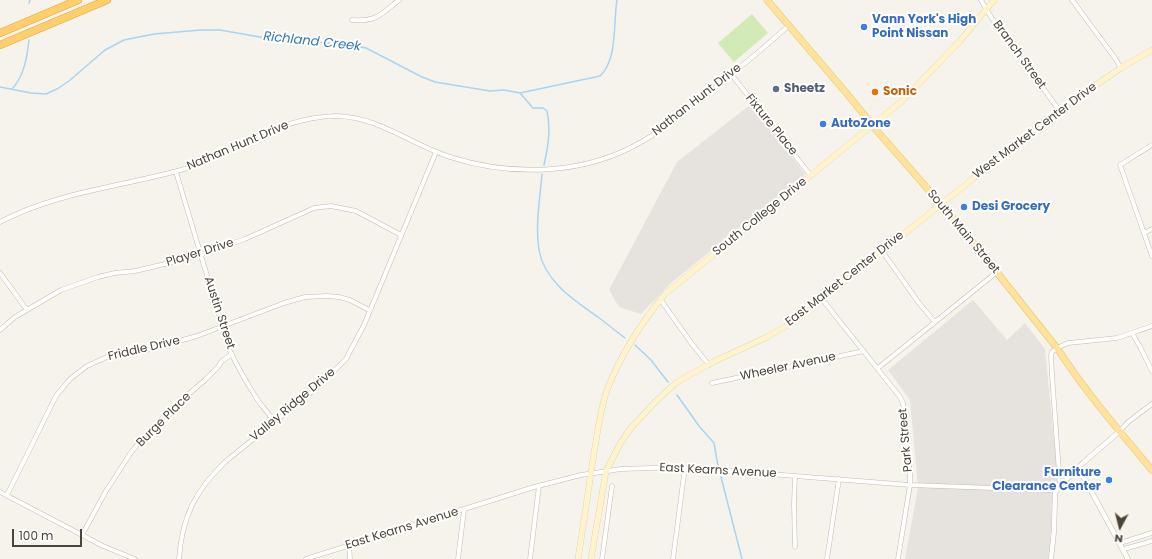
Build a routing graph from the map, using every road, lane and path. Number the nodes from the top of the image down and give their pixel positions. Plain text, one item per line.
1 (78, 0) edge
2 (107, 0) edge
3 (399, 0) edge
4 (767, 0) edge
5 (982, 0) edge
6 (994, 0) edge
7 (1072, 0) edge
8 (987, 8) junction
9 (352, 20) dead end
10 (789, 25) junction
11 (0, 33) edge
12 (0, 45) edge
13 (1152, 50) edge
14 (1121, 68) junction
15 (731, 74) junction
16 (1059, 110) junction
17 (872, 125) junction
18 (1152, 145) edge
19 (436, 152) junction
20 (176, 172) junction
21 (811, 176) junction
22 (941, 204) junction
23 (0, 222) edge
24 (1152, 229) edge
25 (1144, 234) junction
26 (401, 235) junction
27 (882, 251) junction
28 (201, 254) junction
29 (1152, 256) edge
30 (997, 272) junction
31 (0, 273) edge
32 (822, 299) junction
33 (660, 300) junction
34 (27, 310) junction
35 (369, 310) junction
36 (936, 322) junction
37 (222, 326) junction
38 (1152, 326) edge
39 (0, 330) edge
40 (1132, 334) junction
41 (1057, 348) junction
42 (864, 351) junction
43 (232, 354) junction
44 (709, 365) junction
45 (878, 368) junction
46 (1152, 371) edge
47 (712, 383) dead end
48 (1152, 404) edge
49 (274, 422) junction
50 (1120, 431) junction
51 (685, 467) junction
52 (1077, 470) junction
53 (1152, 470) edge
54 (606, 471) junction
55 (590, 474) junction
56 (795, 476) junction
57 (839, 479) junction
58 (910, 485) junction
59 (539, 486) junction
60 (612, 486) dead end
61 (1060, 486) junction
62 (0, 492) edge
63 (7, 495) junction
64 (464, 510) junction
65 (1152, 533) edge
66 (82, 536) junction
67 (1152, 541) edge
68 (1120, 543) junction
69 (349, 545) junction
70 (795, 547) dead end
71 (1124, 549) junction
72 (135, 559) edge
73 (179, 559) edge
74 (306, 559) edge
75 (350, 559) edge
76 (458, 559) edge
77 (530, 559) edge
78 (578, 559) edge
79 (591, 559) edge
80 (602, 559) edge
81 (673, 559) edge
82 (827, 559) edge
83 (898, 559) edge
84 (1051, 559) edge
85 (1128, 559) edge

1 - 11 highway
2 - 12 highway
3 - 9 street
4 - 10 main road, South Main Street
5 - 8 street, Branch Street
6 - 8 main road, South College Drive
7 - 14 street
8 - 16 street, Branch Street
8 - 17 main road, South College Drive
10 - 15 street, Nathan Hunt Drive
10 - 17 main road, South Main Street
13 - 14 main road, West Market Center Drive
14 - 16 main road, West Market Center Drive
15 - 19 street, Nathan Hunt Drive
15 - 21 street, Fixture Place
16 - 22 main road, West Market Center Drive
17 - 21 main road, South College Drive
17 - 22 main road, South Main Street
18 - 25 street
19 - 20 street, Nathan Hunt Drive
19 - 26 street, Valley Ridge Drive
20 - 23 street, Nathan Hunt Drive
20 - 28 street, Austin Street
21 - 33 main road, South College Drive
22 - 27 main road, East Market Center Drive
22 - 30 main road, South Main Street
24 - 25 street
25 - 29 street
26 - 28 street, Player Drive
26 - 35 street, Valley Ridge Drive
27 - 32 main road, East Market Center Drive
27 - 36 street
28 - 34 street, Player Drive
28 - 37 street, Austin Street
30 - 36 street
30 - 41 main road, South Main Street
31 - 34 street
32 - 42 street, Park Street
32 - 44 main road, East Market Center Drive
33 - 44 street
33 - 55 main road, South College Drive
34 - 39 street, Player Drive
35 - 37 street, Friddle Drive
35 - 49 street, Valley Ridge Drive
36 - 45 street
37 - 43 street, Austin Street
37 - 63 street, Friddle Drive
38 - 40 street
40 - 41 street
40 - 46 street
41 - 50 main road, South Main Street
41 - 61 street
42 - 45 street, Park Street
42 - 47 street, Wheeler Avenue
43 - 49 street, Austin Street
43 - 66 street, Burge Place
44 - 54 main road, East Market Center Drive
45 - 58 street, Park Street
48 - 50 street
49 - 73 street, Valley Ridge Drive
50 - 52 street
50 - 53 main road, South Main Street
51 - 54 street, East Kearns Avenue
51 - 56 street, East Kearns Avenue
51 - 81 street
52 - 61 street
52 - 68 street
54 - 55 street, East Kearns Avenue
54 - 79 main road, East Market Center Drive
55 - 59 street, East Kearns Avenue
55 - 78 main road, South College Drive
56 - 57 street, East Kearns Avenue
56 - 70 street
57 - 58 street, East Kearns Avenue
57 - 82 street
58 - 61 street, East Kearns Avenue
58 - 83 street, Park Street
59 - 64 street, East Kearns Avenue
59 - 77 street
60 - 80 street
61 - 84 street
62 - 63 street
63 - 66 street
64 - 69 street, East Kearns Avenue
64 - 76 street
65 - 68 street
66 - 72 street
67 - 71 street
68 - 71 street
69 - 74 street, East Kearns Avenue
69 - 75 street
71 - 85 street

